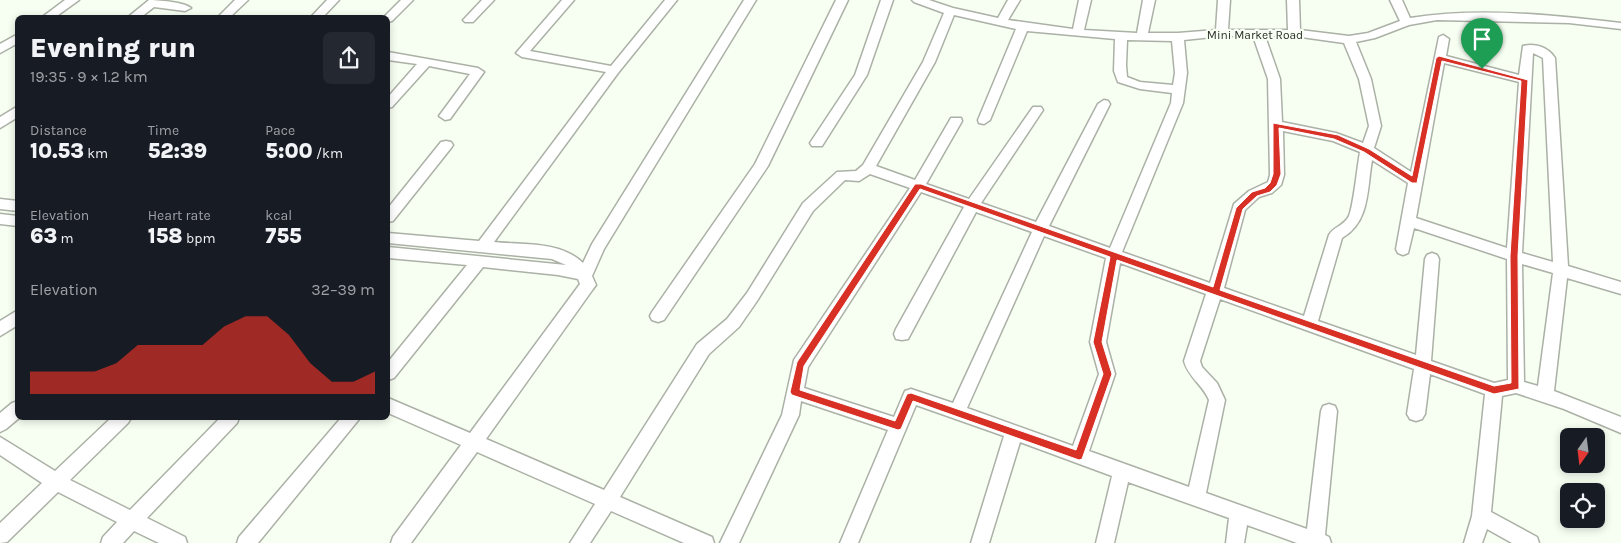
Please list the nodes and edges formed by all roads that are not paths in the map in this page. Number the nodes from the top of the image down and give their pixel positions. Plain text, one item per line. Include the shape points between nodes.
1 (73, 0) edge
2 (242, 0) edge
3 (333, 0) edge
4 (408, 0) edge
5 (488, 0) edge
6 (568, 0) edge
7 (671, 0) edge
8 (750, 0) edge
9 (842, 0) edge
10 (887, 0) edge
11 (918, 0) edge
12 (1014, 0) edge
13 (1085, 0) edge
14 (1149, 0) edge
15 (1224, 0) edge
16 (1293, 0) edge
17 (1396, 0) edge
18 (154, 2) edge
19 (185, 8) dead end
20 (950, 11) junction
21 (50, 15) edge
22 (136, 15) edge
23 (225, 15) edge
24 (318, 15) edge
25 (390, 17) edge
26 (470, 20) dead end
27 (1406, 22) junction
28 (1001, 23) junction
29 (1621, 26) edge
30 (1023, 27) junction
31 (1078, 33) junction
32 (1222, 33) junction
33 (1294, 33) junction
34 (1258, 34) junction
35 (1121, 36) junction
36 (1142, 37) junction
37 (1178, 37) junction
38 (15, 39) edge
39 (1443, 39) dead end
40 (1349, 40) junction
41 (0, 48) edge
42 (390, 56) edge
43 (1439, 58) junction
44 (426, 62) junction
45 (614, 70) junction
46 (1525, 80) junction
47 (1179, 90) junction
48 (390, 102) edge
49 (1104, 104) dead end
50 (1037, 110) dead end
51 (15, 112) edge
52 (445, 116) dead end
53 (984, 120) dead end
54 (956, 121) dead end
55 (0, 124) edge
56 (1276, 125) junction
57 (817, 142) dead end
58 (446, 145) dead end
59 (1367, 150) junction
60 (868, 168) junction
61 (1414, 181) junction
62 (918, 186) junction
63 (972, 205) junction
64 (390, 215) edge
65 (0, 219) edge
66 (15, 221) edge
67 (1408, 221) junction
68 (1040, 229) junction
69 (390, 238) edge
70 (1403, 249) dead end
71 (390, 252) edge
72 (481, 254) junction
73 (1114, 255) junction
74 (1514, 256) junction
75 (1432, 259) dead end
76 (1561, 269) junction
77 (585, 275) junction
78 (1621, 288) edge
79 (1215, 291) junction
80 (658, 316) dead end
81 (15, 318) edge
82 (1309, 324) junction
83 (0, 330) edge
84 (902, 334) dead end
85 (1423, 365) junction
86 (390, 370) edge
87 (1516, 386) junction
88 (1494, 390) junction
89 (795, 392) junction
90 (1545, 396) junction
91 (390, 406) edge
92 (15, 410) edge
93 (1329, 411) dead end
94 (957, 412) junction
95 (1416, 414) dead end
96 (120, 420) edge
97 (229, 420) edge
98 (349, 420) edge
99 (1, 422) edge
100 (1621, 425) edge
101 (898, 426) junction
102 (1014, 432) junction
103 (475, 441) junction
104 (0, 445) edge
105 (1079, 456) junction
106 (1122, 471) junction
107 (56, 482) junction
108 (1196, 498) junction
109 (608, 500) junction
110 (1239, 513) junction
111 (1481, 516) junction
112 (133, 520) junction
113 (0, 536) edge
114 (1319, 542) edge
115 (110, 543) edge
116 (178, 543) edge
117 (246, 543) edge
118 (400, 543) edge
119 (579, 543) edge
120 (705, 543) edge
121 (729, 543) edge
122 (849, 543) edge
123 (980, 543) edge
124 (1105, 543) edge
125 (1235, 543) edge
126 (1473, 543) edge
127 (1530, 543) edge

1 - 21 street
2 - 23 street
3 - 24 street
4 - 25 street
5 - 26 street
6 - 45 street via 522,53
7 - 45 street
8 - 77 street via 597,248
9 - 80 street via 761,166
10 - 57 street via 861,75
11 - 20 street, Mini Market Road
12 - 28 street
13 - 31 street
14 - 36 street
15 - 32 street
16 - 33 street
17 - 27 street
18 - 19 street
18 - 22 street
20 - 28 street, Mini Market Road
20 - 60 street via 929,62
27 - 29 street, Mini Market Road via 1500,17
27 - 40 street, Mini Market Road via 1371,36
28 - 30 street, Mini Market Road
30 - 31 street, Mini Market Road
30 - 53 street
31 - 35 street, Mini Market Road
32 - 34 street, Mini Market Road
32 - 37 street, Mini Market Road
33 - 34 street, Mini Market Road
33 - 40 street, Mini Market Road
34 - 56 street via 1274,79
35 - 36 street, Mini Market Road
35 - 47 street via 1122,78 1127,82
36 - 37 street, Mini Market Road
37 - 47 street
38 - 41 street
39 - 43 street
40 - 59 street via 1366,79 1371,101 1375,126
42 - 44 street
43 - 46 street
43 - 61 street
44 - 48 street
44 - 52 street via 478,72
45 - 72 street
46 - 74 street
46 - 76 street via 1527,49 1547,54
47 - 73 street via 1165,136
49 - 68 street
50 - 63 street
51 - 55 street
54 - 62 street
56 - 59 street via 1336,137
56 - 79 street via 1277,174 1274,185 1254,194 1239,208
58 - 64 street
59 - 61 street
59 - 82 street via 1356,216 1348,228 1336,235
60 - 62 street
60 - 109 street via 859,176 842,174 808,208 752,298 733,323 703,349
61 - 67 street
62 - 63 street
62 - 89 street via 800,365
63 - 68 street
63 - 84 street
65 - 66 street
67 - 70 street
67 - 74 street
68 - 73 street
68 - 94 street
69 - 72 street
71 - 72 street
72 - 77 street
72 - 86 street
73 - 79 street
73 - 105 street via 1098,342 1107,374
74 - 76 street
74 - 87 street
75 - 85 street
76 - 78 street
76 - 90 street
77 - 103 street via 588,285
79 - 82 street
79 - 108 street via 1192,361 1193,371 1215,392 1217,400
81 - 83 street
82 - 85 street
85 - 88 street
85 - 95 street
87 - 88 street
87 - 90 street
88 - 111 street
89 - 101 street
89 - 121 street via 790,415
90 - 100 street
91 - 103 street
92 - 99 street
93 - 114 street
94 - 101 street via 911,396
94 - 102 street
96 - 107 street
97 - 112 street
98 - 117 street
101 - 122 street
102 - 105 street
102 - 123 street
103 - 109 street
103 - 118 street
104 - 107 street
105 - 106 street
106 - 108 street
106 - 124 street
107 - 112 street
107 - 113 street
108 - 110 street
109 - 119 street
109 - 120 street
110 - 114 street
110 - 125 street
111 - 126 street
111 - 127 street
112 - 115 street
112 - 116 street

